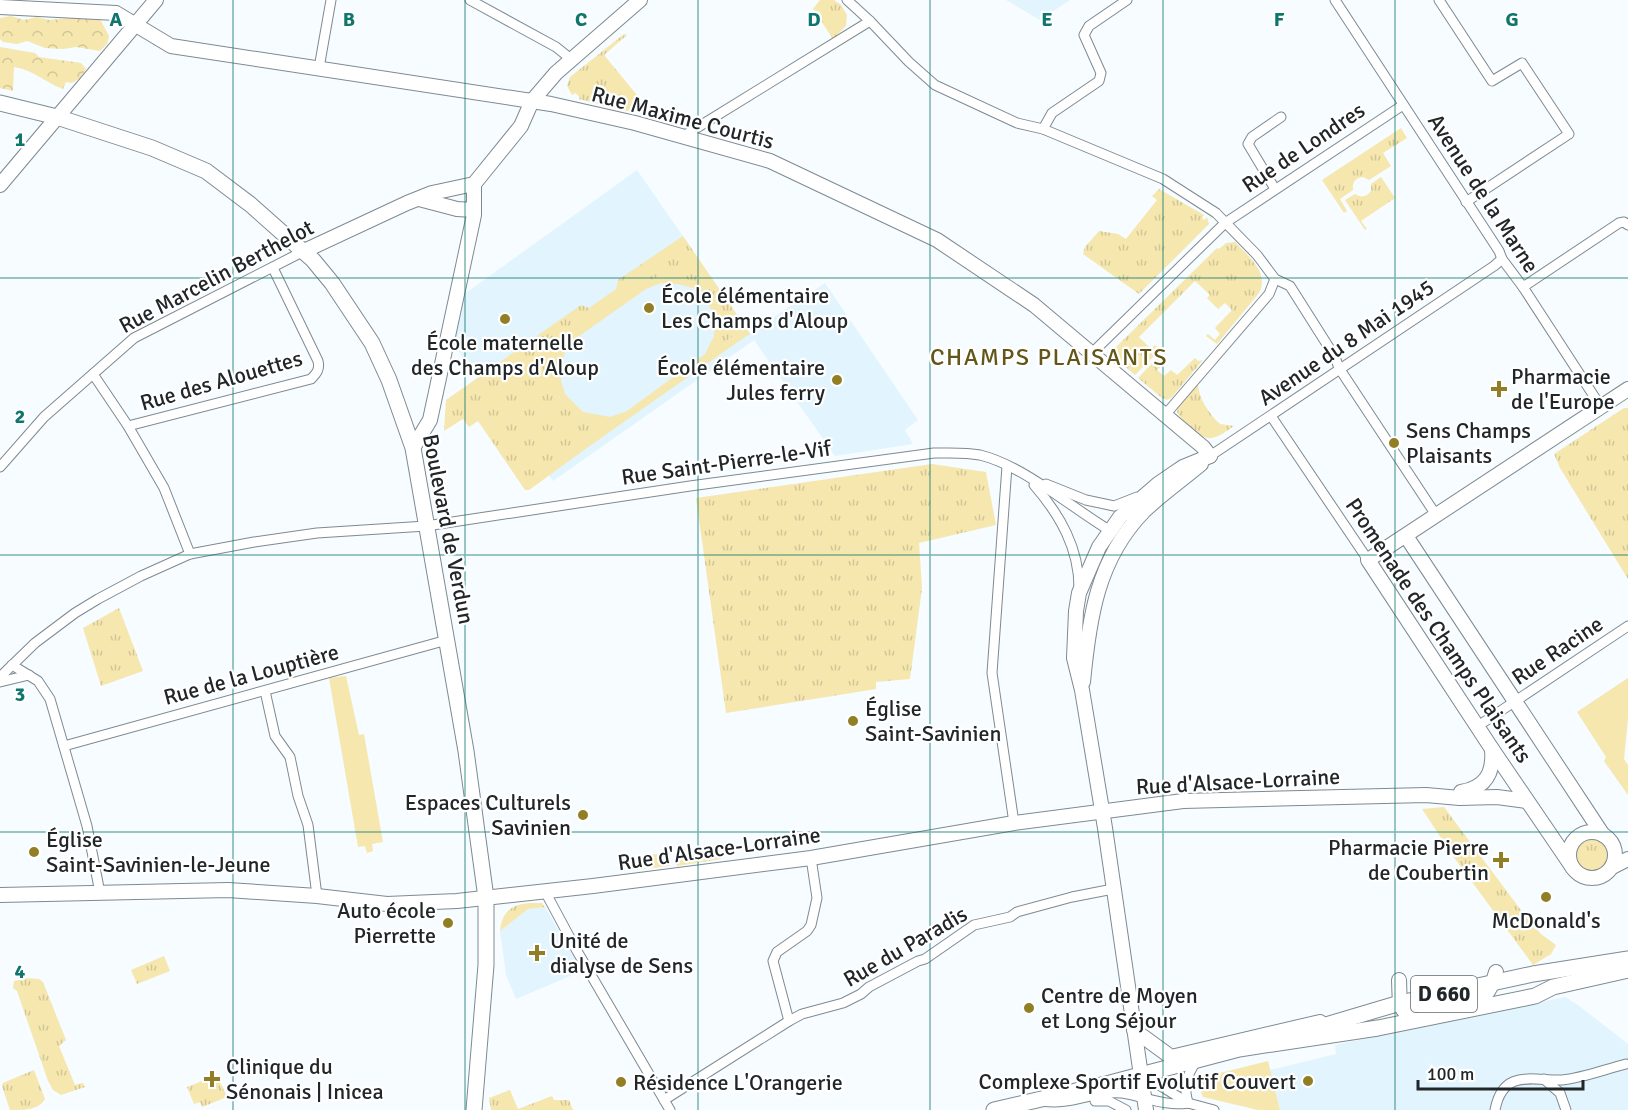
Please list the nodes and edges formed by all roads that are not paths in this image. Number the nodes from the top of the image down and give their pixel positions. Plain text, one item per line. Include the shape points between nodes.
1 (156, 0) edge
2 (331, 0) edge
3 (470, 0) edge
4 (640, 0) edge
5 (847, 0) edge
6 (1127, 0) edge
7 (1335, 0) edge
8 (1439, 0) edge
9 (0, 8) edge
10 (870, 21) junction
11 (136, 24) junction
12 (571, 59) junction
13 (319, 68) junction
14 (532, 101) junction
15 (0, 103) edge
16 (1403, 105) junction
17 (57, 117) junction
18 (1281, 117) dead end
19 (1043, 129) junction
20 (682, 137) junction
21 (474, 184) junction
22 (0, 185) edge
23 (1275, 189) junction
24 (419, 199) junction
25 (1466, 202) junction
26 (474, 210) junction
27 (1225, 223) junction
28 (1626, 224) edge
29 (304, 251) junction
30 (1502, 259) junction
31 (273, 268) junction
32 (1275, 279) junction
33 (1523, 286) junction
34 (1092, 353) junction
35 (1339, 368) junction
36 (93, 374) junction
37 (1628, 389) edge
38 (1601, 407) junction
39 (1165, 415) junction
40 (1271, 416) junction
41 (128, 426) junction
42 (413, 448) junction
43 (1210, 456) junction
44 (0, 466) edge
45 (1007, 466) junction
46 (1027, 477) junction
47 (1117, 512) junction
48 (1436, 515) junction
49 (426, 526) junction
50 (1109, 530) junction
51 (1127, 531) junction
52 (1406, 536) junction
53 (190, 554) junction
54 (1368, 560) junction
55 (1078, 593) junction
56 (1628, 626) edge
57 (447, 640) junction
58 (12, 665) junction
59 (28, 675) junction
60 (0, 677) edge
61 (0, 682) edge
62 (1082, 690) junction
63 (265, 691) junction
64 (1515, 701) junction
65 (1478, 726) junction
66 (64, 746) junction
67 (1492, 749) junction
68 (1441, 795) junction
69 (1527, 801) junction
70 (1102, 811) junction
71 (1014, 823) junction
72 (1603, 835) junction
73 (1614, 848) junction
74 (1628, 852) edge
75 (811, 858) junction
76 (1628, 859) edge
77 (1612, 867) junction
78 (1573, 868) junction
79 (1113, 889) junction
80 (548, 891) junction
81 (100, 893) junction
82 (0, 895) edge
83 (317, 896) junction
84 (486, 898) junction
85 (1628, 959) edge
86 (1628, 970) edge
87 (1495, 978) junction
88 (1399, 980) dead end
89 (1400, 1004) junction
90 (1416, 1020) junction
91 (789, 1021) junction
92 (1134, 1030) junction
93 (1263, 1044) junction
94 (1196, 1059) junction
95 (1626, 1064) dead end
96 (1142, 1074) junction
97 (1544, 1079) junction
98 (664, 1100) junction
99 (1145, 1104) edge
100 (1188, 1104) junction
101 (1043, 1105) edge
102 (474, 1107) edge
103 (1125, 1109) edge
104 (670, 1110) edge
105 (994, 1110) edge
106 (1214, 1110) edge
107 (1495, 1110) edge
108 (1566, 1110) edge

1 - 11 street
2 - 13 street
3 - 12 street via 556,46
4 - 12 street
5 - 10 street
6 - 19 street via 1089,26 1084,35 1101,73 1099,81 1052,113
7 - 16 street, Avenue de la Marne
8 - 25 street via 1492,81 1522,63 1569,134
9 - 11 street, Rue Maxime Courtis via 103,11
10 - 19 street via 935,85 1017,123
10 - 20 street
11 - 13 street, Rue Maxime Courtis via 171,46
11 - 17 street
12 - 14 street
13 - 14 street, Rue Maxime Courtis
14 - 20 street, Rue Maxime Courtis
14 - 21 street via 521,126
15 - 17 main road, Boulevard de Verdun
16 - 23 street, Rue de Londres
16 - 25 street, Avenue de la Marne
17 - 22 street
17 - 29 main road, Boulevard de Verdun via 152,148 206,171
18 - 23 street via 1248,144
19 - 27 street via 1163,178
20 - 34 street, Rue Maxime Courtis via 770,161 937,240 1034,305
21 - 24 street, Rue Marcelin Berthelot
21 - 26 street
23 - 27 street, Rue de Londres
24 - 26 street
24 - 29 street, Rue Marcelin Berthelot
25 - 30 street, Avenue de la Marne
26 - 42 street via 430,420
27 - 32 street
27 - 34 street, Rue de Londres
28 - 33 street via 1619,223
29 - 31 street, Rue Marcelin Berthelot
29 - 42 main road, Boulevard de Verdun via 372,343
30 - 33 street, Avenue de la Marne
30 - 35 street, Avenue du 8 Mai 1945
31 - 36 street, Rue Marcelin Berthelot via 134,338
31 - 41 street, Rue des Alouettes via 318,361 317,374 311,379
32 - 35 street via 1290,285
32 - 39 street via 1269,294
33 - 38 street, Avenue de la Marne
34 - 39 street, Rue Maxime Courtis
35 - 40 street, Avenue du 8 Mai 1945
35 - 48 street
36 - 41 street
36 - 44 street, Rue Marcelin Berthelot via 45,417
37 - 38 street
38 - 48 street
39 - 43 street, Rue Maxime Courtis
40 - 43 street, Avenue du 8 Mai 1945
40 - 54 street, Promenade des Champs Plaisants
41 - 53 street via 164,488
42 - 49 main road, Boulevard de Verdun
43 - 47 street via 1183,467
43 - 51 street via 1158,498
45 - 46 street, Rue Saint-Pierre-le-Vif
45 - 49 street, Rue Saint-Pierre-le-Vif via 967,453 934,453
45 - 71 street via 992,673
46 - 47 street, Rue Saint-Pierre-le-Vif
46 - 50 street, Rue Saint-Pierre-le-Vif
46 - 55 street, Rue Saint-Pierre-le-Vif via 1064,526 1079,573
47 - 50 street
47 - 51 street
48 - 52 street
49 - 53 street, Rue Saint-Pierre-le-Vif via 316,533
49 - 57 main road, Boulevard de Verdun
50 - 51 street
50 - 55 street
51 - 62 street via 1094,602
52 - 54 street
52 - 64 street, Promenade des Champs Plaisants
53 - 58 street, Rue Saint-Pierre-le-Vif via 98,599 53,628
54 - 65 street, Promenade des Champs Plaisants
55 - 62 street via 1074,658
56 - 64 street, Rue Racine
57 - 63 street, Rue de la Louptière
57 - 84 main road, Boulevard de Verdun
58 - 59 street
58 - 60 street, Rue Saint-Pierre-le-Vif
59 - 61 street
59 - 66 street via 38,681 50,699
62 - 70 street
63 - 66 street, Rue de la Louptière
63 - 83 street via 274,736 290,757 308,825
64 - 65 street, Rue Racine
64 - 72 street, Promenade des Champs Plaisants
65 - 67 street, Promenade des Champs Plaisants
66 - 81 street via 87,826
67 - 68 street, Rue d'Alsace-Lorraine via 1493,761 1484,782 1474,790
67 - 69 street, Promenade des Champs Plaisants
68 - 69 street, Rue d'Alsace-Lorraine
68 - 70 street, Rue d'Alsace-Lorraine via 1183,801
69 - 78 street, Promenade des Champs Plaisants
70 - 71 street, Rue d'Alsace-Lorraine
70 - 79 street
71 - 75 street, Rue d'Alsace-Lorraine
72 - 73 street, Promenade des Champs Plaisants
72 - 78 street via 1588,833 1575,840 1569,854
73 - 74 street
73 - 77 street
75 - 80 street, Rue d'Alsace-Lorraine
75 - 91 street via 817,902 811,925 777,952 773,961
76 - 77 street
77 - 78 street via 1603,875 1590,878
79 - 91 street, Rue du Paradis via 974,925 925,959 861,994
79 - 92 street
80 - 84 street, Rue d'Alsace-Lorraine
80 - 98 street via 577,951
81 - 82 street, Rue d'Alsace-Lorraine
81 - 83 street, Rue d'Alsace-Lorraine via 228,890
83 - 84 street, Rue d'Alsace-Lorraine via 398,904
84 - 102 main road, Boulevard de Verdun via 486,965
85 - 87 main road, D 660
86 - 90 main road, D 660 via 1553,987 1535,996
87 - 89 main road, D 660
87 - 90 street via 1491,990 1476,1002 1442,1008
88 - 89 street
89 - 90 street via 1404,1014
89 - 92 street via 1171,1057
89 - 93 main road, D 660
90 - 93 main road
91 - 98 street, Rue du Paradis
92 - 96 street
93 - 94 main road
94 - 96 main road
94 - 100 street via 1186,1079
95 - 97 street via 1564,1080
96 - 99 street
96 - 100 street
96 - 101 main road
97 - 107 street via 1513,1081 1500,1095
97 - 108 street via 1560,1093
98 - 104 street
99 - 100 street
99 - 101 street via 1120,1093
100 - 106 street
101 - 103 street via 1104,1100
101 - 105 main road

